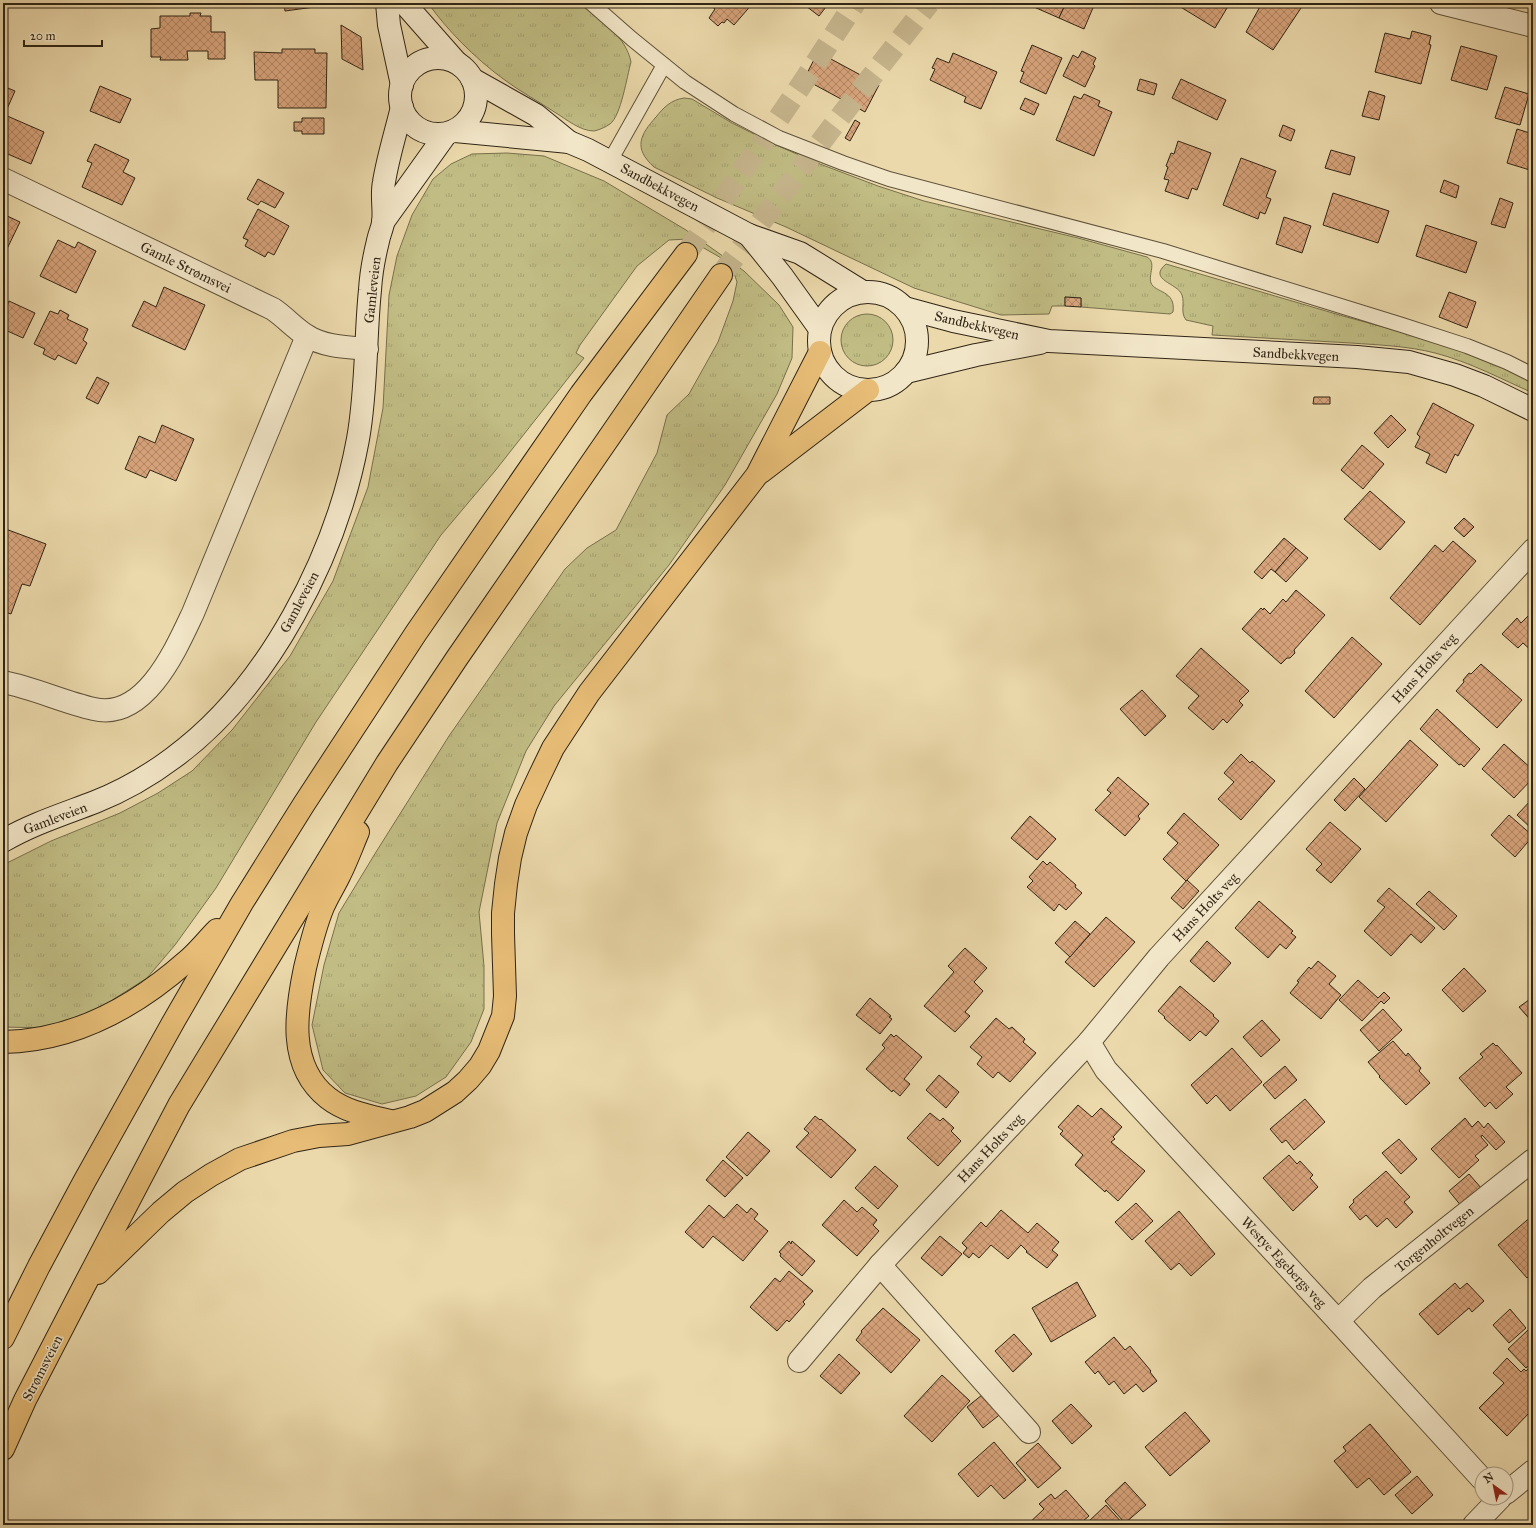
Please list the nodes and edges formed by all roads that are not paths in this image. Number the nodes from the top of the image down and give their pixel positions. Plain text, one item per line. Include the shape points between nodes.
1 (387, 3) edge
2 (404, 3) edge
3 (591, 3) edge
4 (1441, 3) edge
5 (1533, 26) edge
6 (456, 62) junction
7 (664, 65) junction
8 (472, 79) junction
9 (402, 86) junction
10 (402, 107) junction
11 (450, 132) junction
12 (569, 142) junction
13 (610, 161) junction
14 (3, 179) edge
15 (383, 222) junction
16 (749, 235) junction
17 (686, 254) tunnel mouth
18 (721, 275) tunnel mouth
19 (863, 292) junction
20 (905, 308) junction
21 (820, 329) junction
22 (307, 336) junction
23 (1049, 341) junction
24 (367, 349) junction
25 (820, 352) junction
26 (906, 372) junction
27 (1533, 375) edge
28 (868, 390) junction
29 (1533, 410) edge
30 (757, 475) junction
31 (1533, 550) edge
32 (3, 682) edge
33 (387, 763) junction
34 (3, 841) edge
35 (242, 903) junction
36 (3, 1042) edge
37 (1089, 1042) junction
38 (390, 1122) junction
39 (1533, 1160) edge
40 (880, 1266) junction
41 (83, 1288) junction
42 (1338, 1321) junction
43 (3, 1338) edge
44 (799, 1361) dead end
45 (1029, 1432) dead end
46 (3, 1449) edge
47 (1474, 1470) edge
48 (1533, 1471) edge
49 (1514, 1486) edge
50 (1492, 1506) edge
51 (1474, 1525) edge

1 - 9 street via 389,26
2 - 6 street
3 - 7 lane
4 - 5 street
6 - 8 street
6 - 9 street via 434,58 424,61 406,75
7 - 13 lane
7 - 27 lane via 734,114 779,138 843,163 889,179 1223,269 1467,346
8 - 11 street via 476,90 476,103 472,114 465,124
8 - 12 street, Sandbekkvegen via 536,115
9 - 10 street
10 - 11 street via 406,118 424,132
10 - 15 street, Gamleveien via 383,184
11 - 12 street, Sandbekkvegen
11 - 15 street, Gamleveien
12 - 13 street, Sandbekkvegen
13 - 16 street, Sandbekkvegen
14 - 22 street, Gamle Strømsvei via 273,309
15 - 24 street, Gamleveien via 373,265
16 - 19 street, Sandbekkvegen via 800,253
16 - 21 street, Sandbekkvegen
17 - 35 highway via 581,394 416,633
18 - 33 highway
19 - 20 street via 886,295
19 - 21 street via 848,296 835,304 826,315
20 - 23 street, Sandbekkvegen
20 - 26 street via 913,320 917,347
21 - 25 street
22 - 24 street, Gamle Strømsvei via 331,345
22 - 32 street via 194,613 156,680 132,702 119,708 96,710
23 - 26 street, Sandbekkvegen
23 - 29 street, Sandbekkvegen via 1409,362 1484,386
24 - 34 street, Gamleveien via 358,439 336,520 307,589 260,668 208,729 155,771 118,792 17,832
25 - 28 street via 826,367 837,379 851,387
25 - 30 highway
26 - 28 street via 896,382
28 - 30 highway
30 - 38 highway via 589,693 538,777 516,833 510,858 503,913 505,996 502,1016 489,1051 468,1080 455,1092 425,1112
31 - 37 street, Hans Holts veg via 1159,957
33 - 38 highway via 321,914 309,950 297,1014 297,1037 307,1072 316,1087 328,1098 354,1112
33 - 41 highway, Strømsveien via 179,1105
35 - 36 highway via 187,961 144,995 116,1012 90,1025 54,1036
35 - 43 highway via 84,1182
37 - 40 street, Hans Holts veg
37 - 42 street, Westye Egebergs veg via 1106,1070
38 - 41 highway via 348,1134 293,1140 240,1159 185,1192
39 - 42 street, Torgenholtvegen via 1372,1288
40 - 44 street, Hans Holts veg
40 - 45 street
41 - 46 highway, Strømsveien via 25,1400
42 - 47 street, Westye Egebergs veg
48 - 49 street
50 - 51 street

